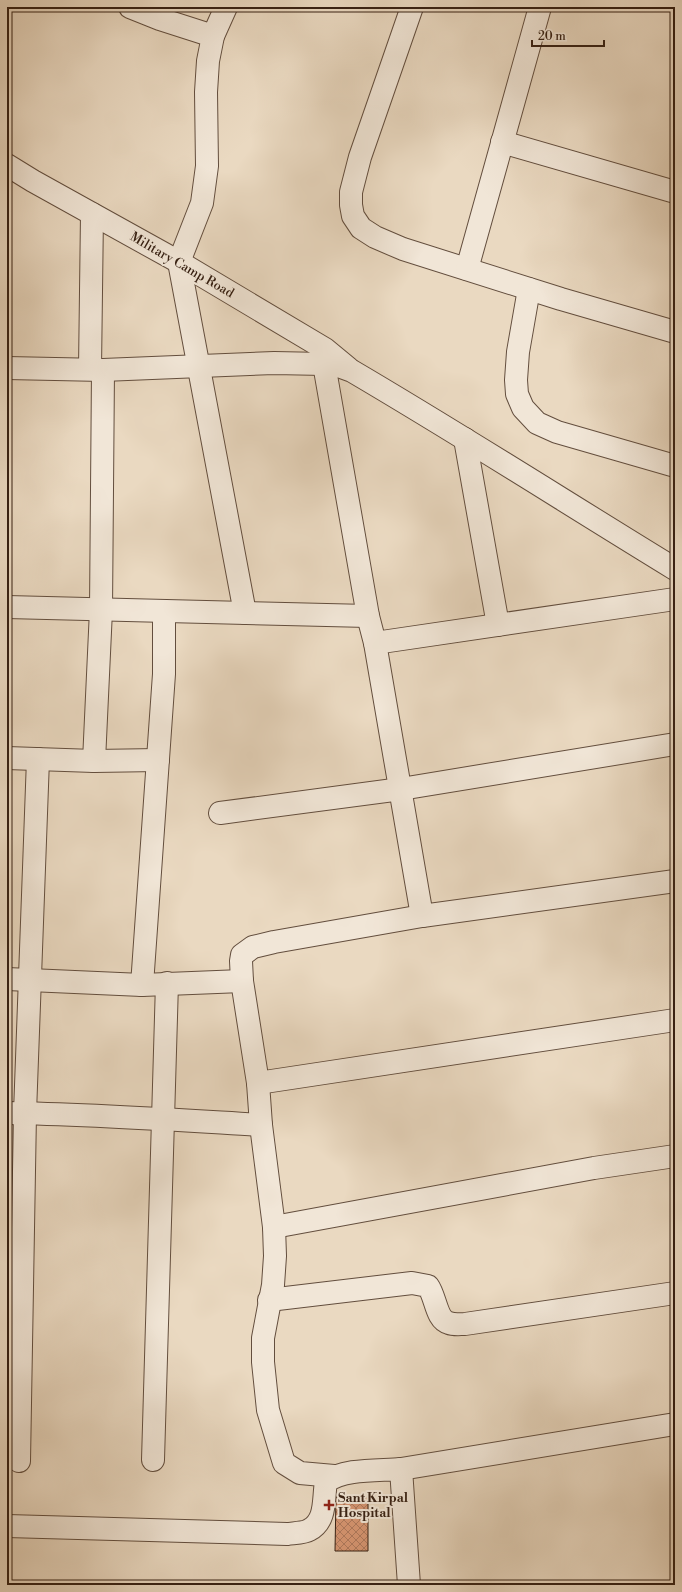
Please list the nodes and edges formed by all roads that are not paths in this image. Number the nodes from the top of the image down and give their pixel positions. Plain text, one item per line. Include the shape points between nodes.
1 (130, 7) edge
2 (226, 7) edge
3 (412, 7) edge
4 (540, 7) edge
5 (213, 36) junction
6 (502, 142) junction
7 (7, 165) edge
8 (675, 192) edge
9 (92, 214) junction
10 (179, 262) junction
11 (467, 269) junction
12 (529, 289) junction
13 (675, 332) edge
14 (324, 364) junction
15 (198, 366) junction
16 (7, 368) edge
17 (96, 369) junction
18 (352, 371) junction
19 (465, 439) junction
20 (675, 466) edge
21 (675, 569) edge
22 (675, 599) edge
23 (7, 608) edge
24 (101, 610) junction
25 (164, 612) junction
26 (245, 613) junction
27 (368, 616) junction
28 (498, 624) junction
29 (375, 643) junction
30 (675, 744) edge
31 (7, 758) edge
32 (38, 759) junction
33 (158, 760) junction
34 (94, 761) junction
35 (401, 789) junction
36 (220, 813) dead end
37 (675, 881) edge
38 (422, 916) junction
39 (7, 979) edge
40 (31, 980) junction
41 (242, 981) junction
42 (167, 983) junction
43 (142, 985) junction
44 (675, 1020) edge
45 (258, 1083) junction
46 (16, 1113) edge
47 (162, 1120) junction
48 (262, 1125) junction
49 (675, 1156) edge
50 (274, 1227) junction
51 (15, 1249) edge
52 (675, 1293) edge
53 (269, 1300) junction
54 (675, 1424) edge
55 (153, 1460) dead end
56 (19, 1461) dead end
57 (401, 1469) junction
58 (334, 1476) junction
59 (7, 1526) edge
60 (409, 1585) edge

1 - 5 street
2 - 5 street
3 - 11 street via 360,157 351,192 353,216 361,228 375,237 403,249
4 - 6 street
5 - 10 street via 208,61 207,166 202,203
6 - 8 street
6 - 11 street
7 - 9 street, Military Camp Road
9 - 10 street, Military Camp Road
9 - 17 street
10 - 15 street
10 - 18 street, Military Camp Road via 325,349
11 - 12 street
12 - 13 street
12 - 20 street via 516,380 517,394 523,408 536,423 557,432
14 - 15 street
14 - 18 street
14 - 27 street
15 - 17 street
15 - 26 street
16 - 17 street
17 - 24 street
18 - 19 street
19 - 21 street
19 - 28 street
22 - 28 street
23 - 24 street
24 - 25 street
24 - 34 street
25 - 26 street
25 - 33 street via 164,674
26 - 27 street
27 - 29 street
28 - 29 street
29 - 35 street
30 - 35 street
31 - 32 street
32 - 34 street
32 - 40 street
33 - 34 street
33 - 43 street
35 - 36 street
35 - 38 street
37 - 38 street
38 - 41 street via 253,947 242,954
39 - 40 street
40 - 43 street
40 - 46 street
41 - 42 street
41 - 45 street
42 - 43 street
42 - 47 street
44 - 45 street
45 - 48 street
46 - 47 street
46 - 51 street
47 - 48 street
47 - 55 street
48 - 50 street
49 - 50 street via 594,1168
50 - 53 street via 274,1269
51 - 56 street
52 - 53 street via 465,1324 450,1324 442,1320 433,1293 428,1286 421,1284
53 - 58 street via 262,1362 268,1410 284,1463 300,1473
54 - 57 street
57 - 58 street
57 - 60 street
58 - 59 street via 326,1482 319,1523 308,1531 288,1534

